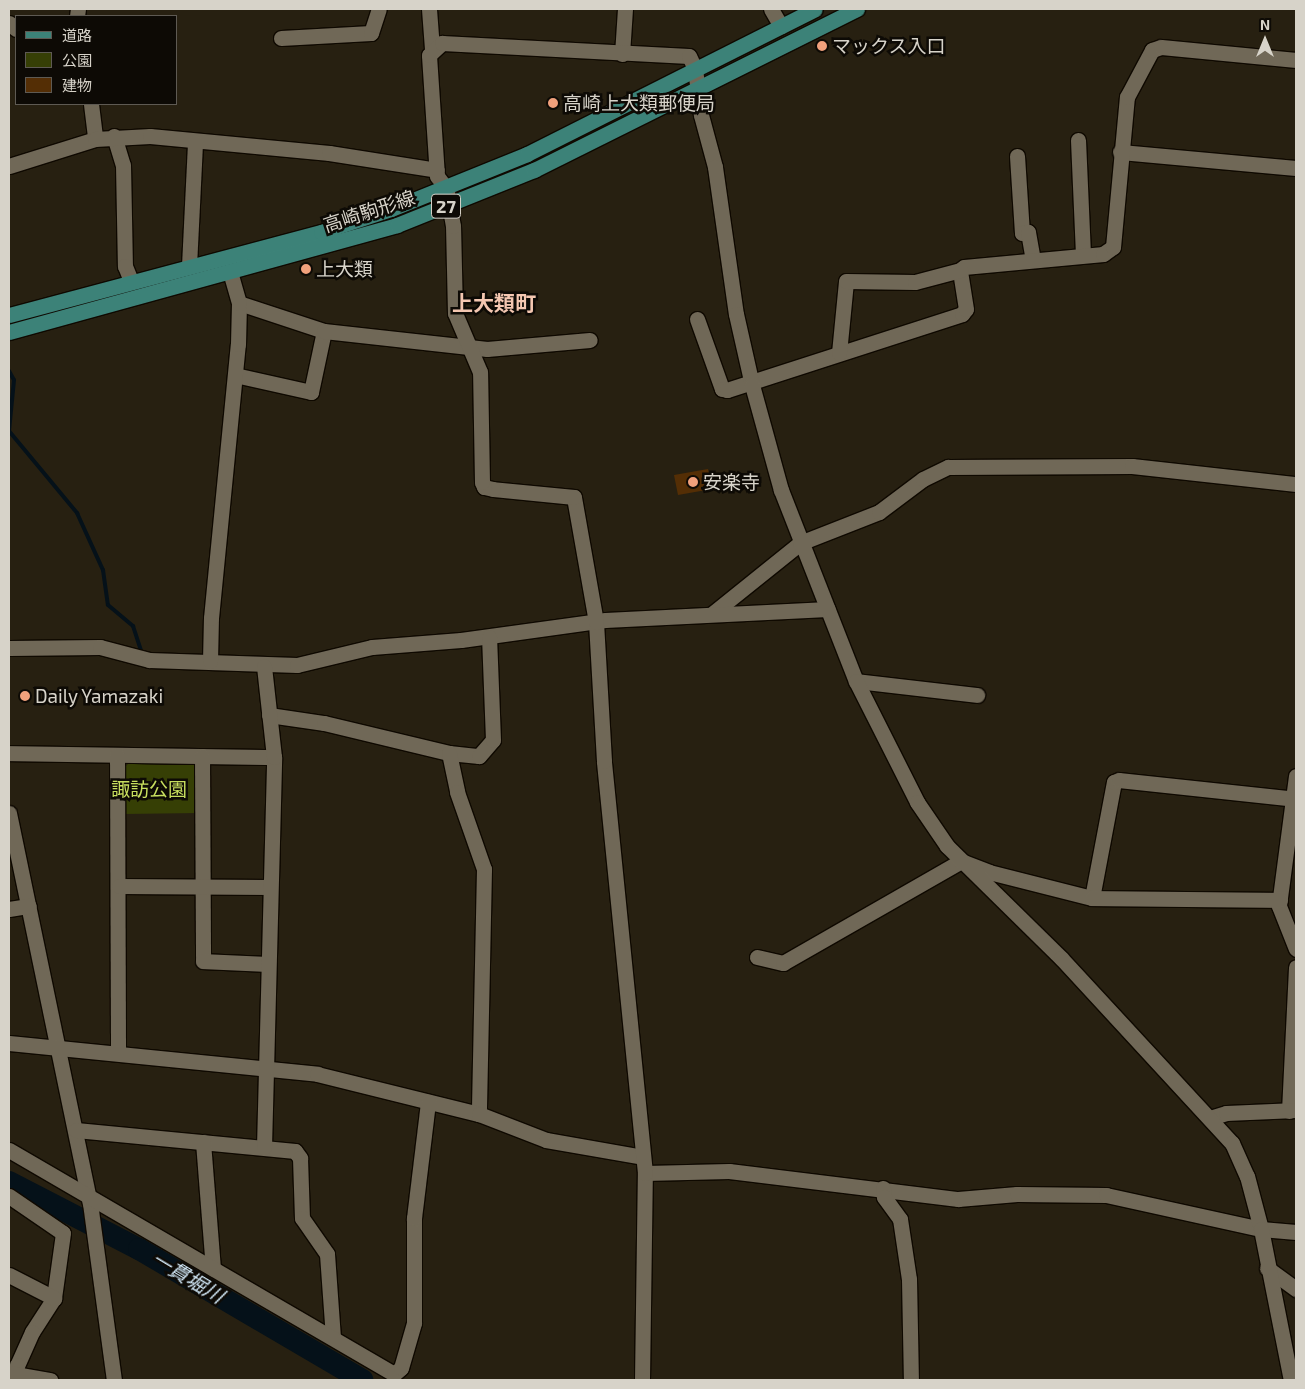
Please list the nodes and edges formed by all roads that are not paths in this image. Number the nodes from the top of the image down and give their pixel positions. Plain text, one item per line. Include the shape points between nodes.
1 (379, 9) edge
2 (429, 9) edge
3 (625, 9) edge
4 (771, 9) edge
5 (815, 9) edge
6 (856, 9) edge
7 (781, 26) junction
8 (281, 38) dead end
9 (432, 49) junction
10 (622, 54) junction
11 (1296, 60) edge
12 (695, 69) junction
13 (697, 88) junction
14 (91, 105) edge
15 (114, 136) junction
16 (95, 139) junction
17 (1078, 140) dead end
18 (195, 142) junction
19 (1120, 152) junction
20 (1017, 156) dead end
21 (9, 166) edge
22 (1296, 168) edge
23 (437, 170) junction
24 (446, 188) junction
25 (448, 206) junction
26 (1083, 254) junction
27 (1033, 259) junction
28 (189, 266) junction
29 (960, 270) junction
30 (230, 272) junction
31 (131, 281) junction
32 (239, 302) junction
33 (9, 315) edge
34 (698, 320) dead end
35 (324, 331) junction
36 (9, 332) edge
37 (590, 340) dead end
38 (466, 344) junction
39 (839, 353) junction
40 (235, 376) junction
41 (752, 385) junction
42 (1296, 484) edge
43 (800, 543) junction
44 (828, 609) junction
45 (713, 613) junction
46 (596, 622) junction
47 (489, 637) junction
48 (9, 648) edge
49 (210, 661) junction
50 (264, 667) junction
51 (856, 681) junction
52 (977, 695) dead end
53 (269, 716) junction
54 (9, 753) edge
55 (449, 753) junction
56 (117, 755) junction
57 (202, 756) junction
58 (274, 757) junction
59 (1296, 776) edge
60 (1295, 799) edge
61 (9, 813) edge
62 (961, 861) junction
63 (119, 886) junction
64 (270, 887) junction
65 (205, 888) junction
66 (1092, 898) junction
67 (1280, 900) junction
68 (29, 906) junction
69 (9, 909) edge
70 (1296, 949) edge
71 (757, 957) dead end
72 (266, 964) junction
73 (1296, 968) edge
74 (9, 1043) edge
75 (60, 1047) junction
76 (118, 1053) junction
77 (268, 1070) junction
78 (428, 1102) junction
79 (1292, 1111) edge
80 (479, 1114) junction
81 (1210, 1118) junction
82 (76, 1130) junction
83 (203, 1142) junction
84 (264, 1147) junction
85 (9, 1150) edge
86 (643, 1157) junction
87 (645, 1173) junction
88 (884, 1188) junction
89 (9, 1196) edge
90 (89, 1201) junction
91 (1261, 1229) junction
92 (1296, 1232) edge
93 (1267, 1268) junction
94 (213, 1269) junction
95 (9, 1275) edge
96 (1296, 1289) edge
97 (54, 1298) junction
98 (333, 1337) junction
99 (13, 1376) edge
100 (50, 1380) edge
101 (114, 1380) edge
102 (642, 1380) edge
103 (911, 1380) edge
104 (1292, 1380) edge

1 - 8 street via 371,33
2 - 9 street
3 - 10 street
4 - 7 street
5 - 7 main road, 高崎駒形線 / 27
6 - 13 main road, 高崎駒形線 / 27
7 - 12 main road, 高崎駒形線 / 27
9 - 10 street via 442,43
9 - 23 street via 429,55
10 - 12 street via 689,56
11 - 19 street via 1161,47 1152,50 1126,97
12 - 13 street
12 - 24 main road, 高崎駒形線 / 27 via 593,122
13 - 25 main road, 高崎駒形線 / 27 via 534,170
13 - 41 street via 715,167 736,314
14 - 16 street
15 - 16 street
15 - 18 street
15 - 31 street via 123,165 125,266
16 - 21 street
17 - 26 street
18 - 23 street via 270,146
18 - 28 street
19 - 22 street
19 - 26 street via 1113,247 1103,254
20 - 27 street via 1022,233 1028,232
23 - 24 street
24 - 25 street
24 - 28 main road, 高崎駒形線 / 27 via 321,232
25 - 30 main road, 高崎駒形線 / 27 via 397,225
25 - 38 street via 453,226 455,314
26 - 27 street
27 - 29 street
28 - 31 main road, 高崎駒形線 / 27
29 - 39 street via 966,309 962,314
29 - 39 street via 915,282 846,281
30 - 32 street
30 - 36 main road, 高崎駒形線 / 27
31 - 33 main road, 高崎駒形線 / 27
32 - 35 street
32 - 40 street
34 - 41 street via 722,389
35 - 38 street via 406,342
35 - 40 street via 312,392
37 - 38 street via 487,348
38 - 46 street via 480,372 480,467 484,487 574,497
39 - 41 street
40 - 49 street via 211,618
41 - 43 street
42 - 43 street via 1132,466 948,467 923,478 879,512
43 - 44 street
43 - 45 street
44 - 45 street
44 - 51 street
45 - 46 street
46 - 47 street
46 - 86 street via 606,791
47 - 50 street via 372,647 297,665
47 - 55 street via 492,746 480,756
48 - 49 street via 100,648 148,660
49 - 50 street
50 - 53 street
51 - 52 street
51 - 62 street via 931,826
53 - 55 street via 324,722
53 - 58 street
54 - 56 street
55 - 80 street via 457,792 484,869
56 - 57 street
56 - 63 street
57 - 58 street
57 - 65 street
58 - 64 street
59 - 60 street
60 - 66 street via 1114,782
60 - 67 street
61 - 68 street
62 - 66 street via 997,874
62 - 71 street via 783,963
62 - 81 street via 1061,958
63 - 65 street
63 - 76 street
64 - 65 street
64 - 72 street
65 - 72 street via 203,961
66 - 67 street
67 - 70 street
68 - 69 street
68 - 75 street
72 - 77 street
73 - 79 street
74 - 75 street
75 - 76 street
75 - 82 street
76 - 77 street
77 - 78 street via 317,1074
77 - 84 street
78 - 80 street
78 - 98 street via 414,1218 414,1323 401,1368 394,1374
79 - 81 street via 1226,1113
80 - 86 street via 546,1140
81 - 91 street via 1241,1158
82 - 83 street
82 - 90 street
83 - 84 street
83 - 94 street
84 - 98 street via 295,1151 300,1158 302,1218 327,1254
85 - 90 street
86 - 87 street
87 - 88 street via 729,1171
87 - 102 street
88 - 91 street via 958,1199 1106,1195
88 - 103 street via 884,1197 900,1219 909,1279
89 - 97 street via 63,1233
90 - 94 street
90 - 101 street
91 - 92 street
91 - 93 street
93 - 96 street
93 - 104 street
94 - 98 street
95 - 97 street
97 - 99 street via 32,1332
99 - 100 street

